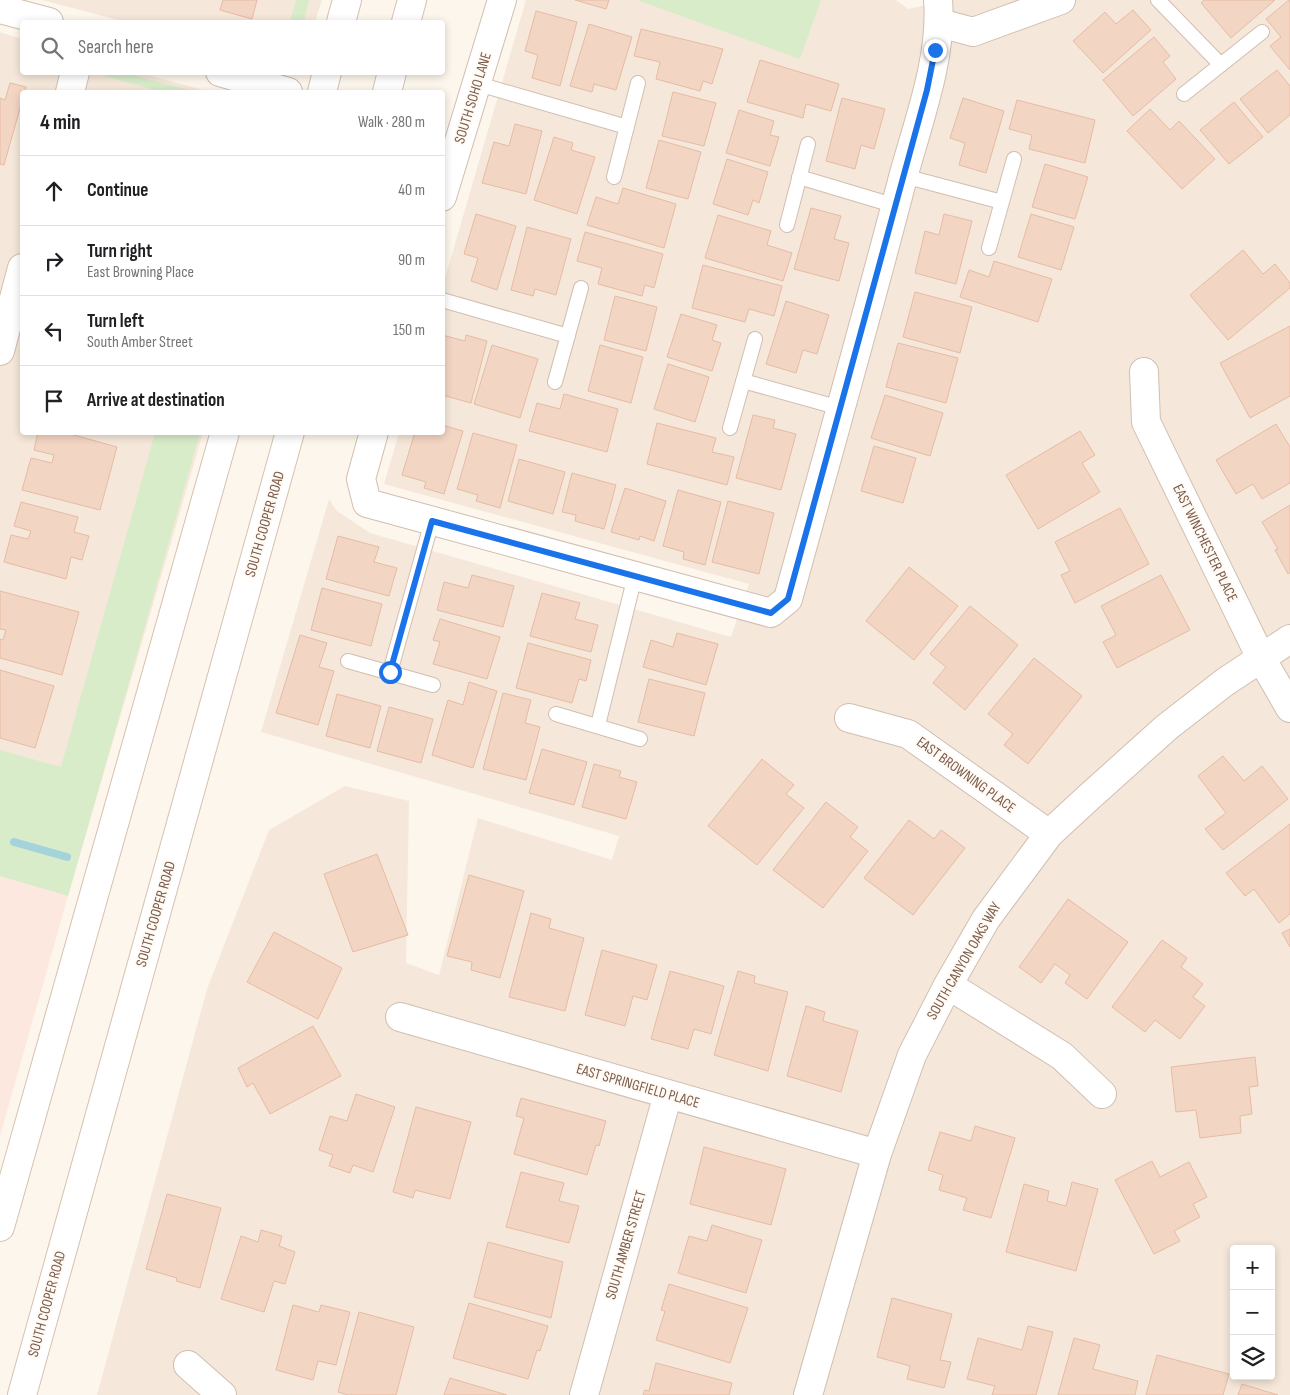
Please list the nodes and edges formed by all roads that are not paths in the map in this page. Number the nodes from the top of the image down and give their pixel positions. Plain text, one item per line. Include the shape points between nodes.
1 (347, 0) edge
2 (412, 0) edge
3 (502, 0) edge
4 (1061, 0) edge
5 (1158, 0) edge
6 (0, 9) edge
7 (939, 11) edge
8 (41, 20) edge
9 (342, 20) edge
10 (407, 20) edge
11 (1262, 32) dead end
12 (1220, 65) junction
13 (74, 75) edge
14 (230, 75) edge
15 (326, 75) edge
16 (391, 75) edge
17 (638, 83) dead end
18 (478, 84) junction
19 (70, 90) edge
20 (281, 90) edge
21 (322, 90) edge
22 (388, 90) edge
23 (1184, 94) dead end
24 (627, 127) junction
25 (808, 144) dead end
26 (1014, 159) dead end
27 (614, 176) dead end
28 (904, 176) junction
29 (799, 177) junction
30 (445, 188) edge
31 (1002, 202) junction
32 (896, 206) junction
33 (787, 225) dead end
34 (989, 248) dead end
35 (20, 276) edge
36 (581, 288) dead end
37 (445, 301) edge
38 (568, 336) junction
39 (755, 339) dead end
40 (0, 351) edge
41 (1144, 372) dead end
42 (743, 381) junction
43 (555, 382) dead end
44 (840, 408) junction
45 (730, 428) dead end
46 (225, 435) edge
47 (289, 435) edge
48 (373, 435) edge
49 (432, 521) junction
50 (635, 576) junction
51 (1290, 639) edge
52 (1261, 658) junction
53 (348, 660) dead end
54 (390, 672) junction
55 (433, 685) dead end
56 (1290, 708) edge
57 (556, 714) dead end
58 (849, 718) dead end
59 (598, 724) junction
60 (640, 738) dead end
61 (1049, 834) junction
62 (948, 985) junction
63 (400, 1017) dead end
64 (668, 1094) junction
65 (1102, 1094) dead end
66 (877, 1154) junction
67 (0, 1227) edge
68 (188, 1365) dead end
69 (22, 1395) edge
70 (222, 1395) edge
71 (584, 1395) edge
72 (808, 1395) edge

1 - 9 street
2 - 10 street
3 - 18 street, SOUTH SOHO LANE
4 - 7 street via 973,32
5 - 12 lane
6 - 8 street
7 - 28 street via 927,90
11 - 12 lane
12 - 23 lane
13 - 19 street
14 - 20 street
15 - 21 street
16 - 22 street
17 - 24 lane
18 - 24 lane
18 - 30 street, SOUTH SOHO LANE
24 - 27 lane
25 - 29 lane
26 - 31 lane
28 - 31 lane
28 - 32 street
29 - 32 lane
29 - 33 lane
31 - 34 lane
32 - 44 street
35 - 40 street
36 - 38 lane
37 - 38 lane
38 - 43 lane
39 - 42 lane
41 - 52 street, EAST WINCHESTER PLACE via 1146,422
42 - 44 lane
42 - 45 lane
44 - 50 street via 788,599 771,613
46 - 67 street
47 - 69 street, SOUTH COOPER ROAD
48 - 49 street via 361,479 367,503
49 - 50 street
49 - 54 lane
50 - 59 lane
51 - 52 street, SOUTH CANYON OAKS WAY
52 - 56 street, EAST WINCHESTER PLACE
52 - 61 street, SOUTH CANYON OAKS WAY via 1167,727
53 - 54 lane
54 - 55 lane
57 - 59 lane
58 - 61 street, EAST BROWNING PLACE via 908,734
59 - 60 lane
61 - 62 street, SOUTH CANYON OAKS WAY via 986,919
62 - 65 street via 1062,1056
62 - 66 street, SOUTH CANYON OAKS WAY via 912,1055
63 - 64 street, EAST SPRINGFIELD PLACE
64 - 66 street, EAST SPRINGFIELD PLACE
64 - 71 street, SOUTH AMBER STREET
66 - 72 street, SOUTH CANYON OAKS WAY
68 - 70 street

